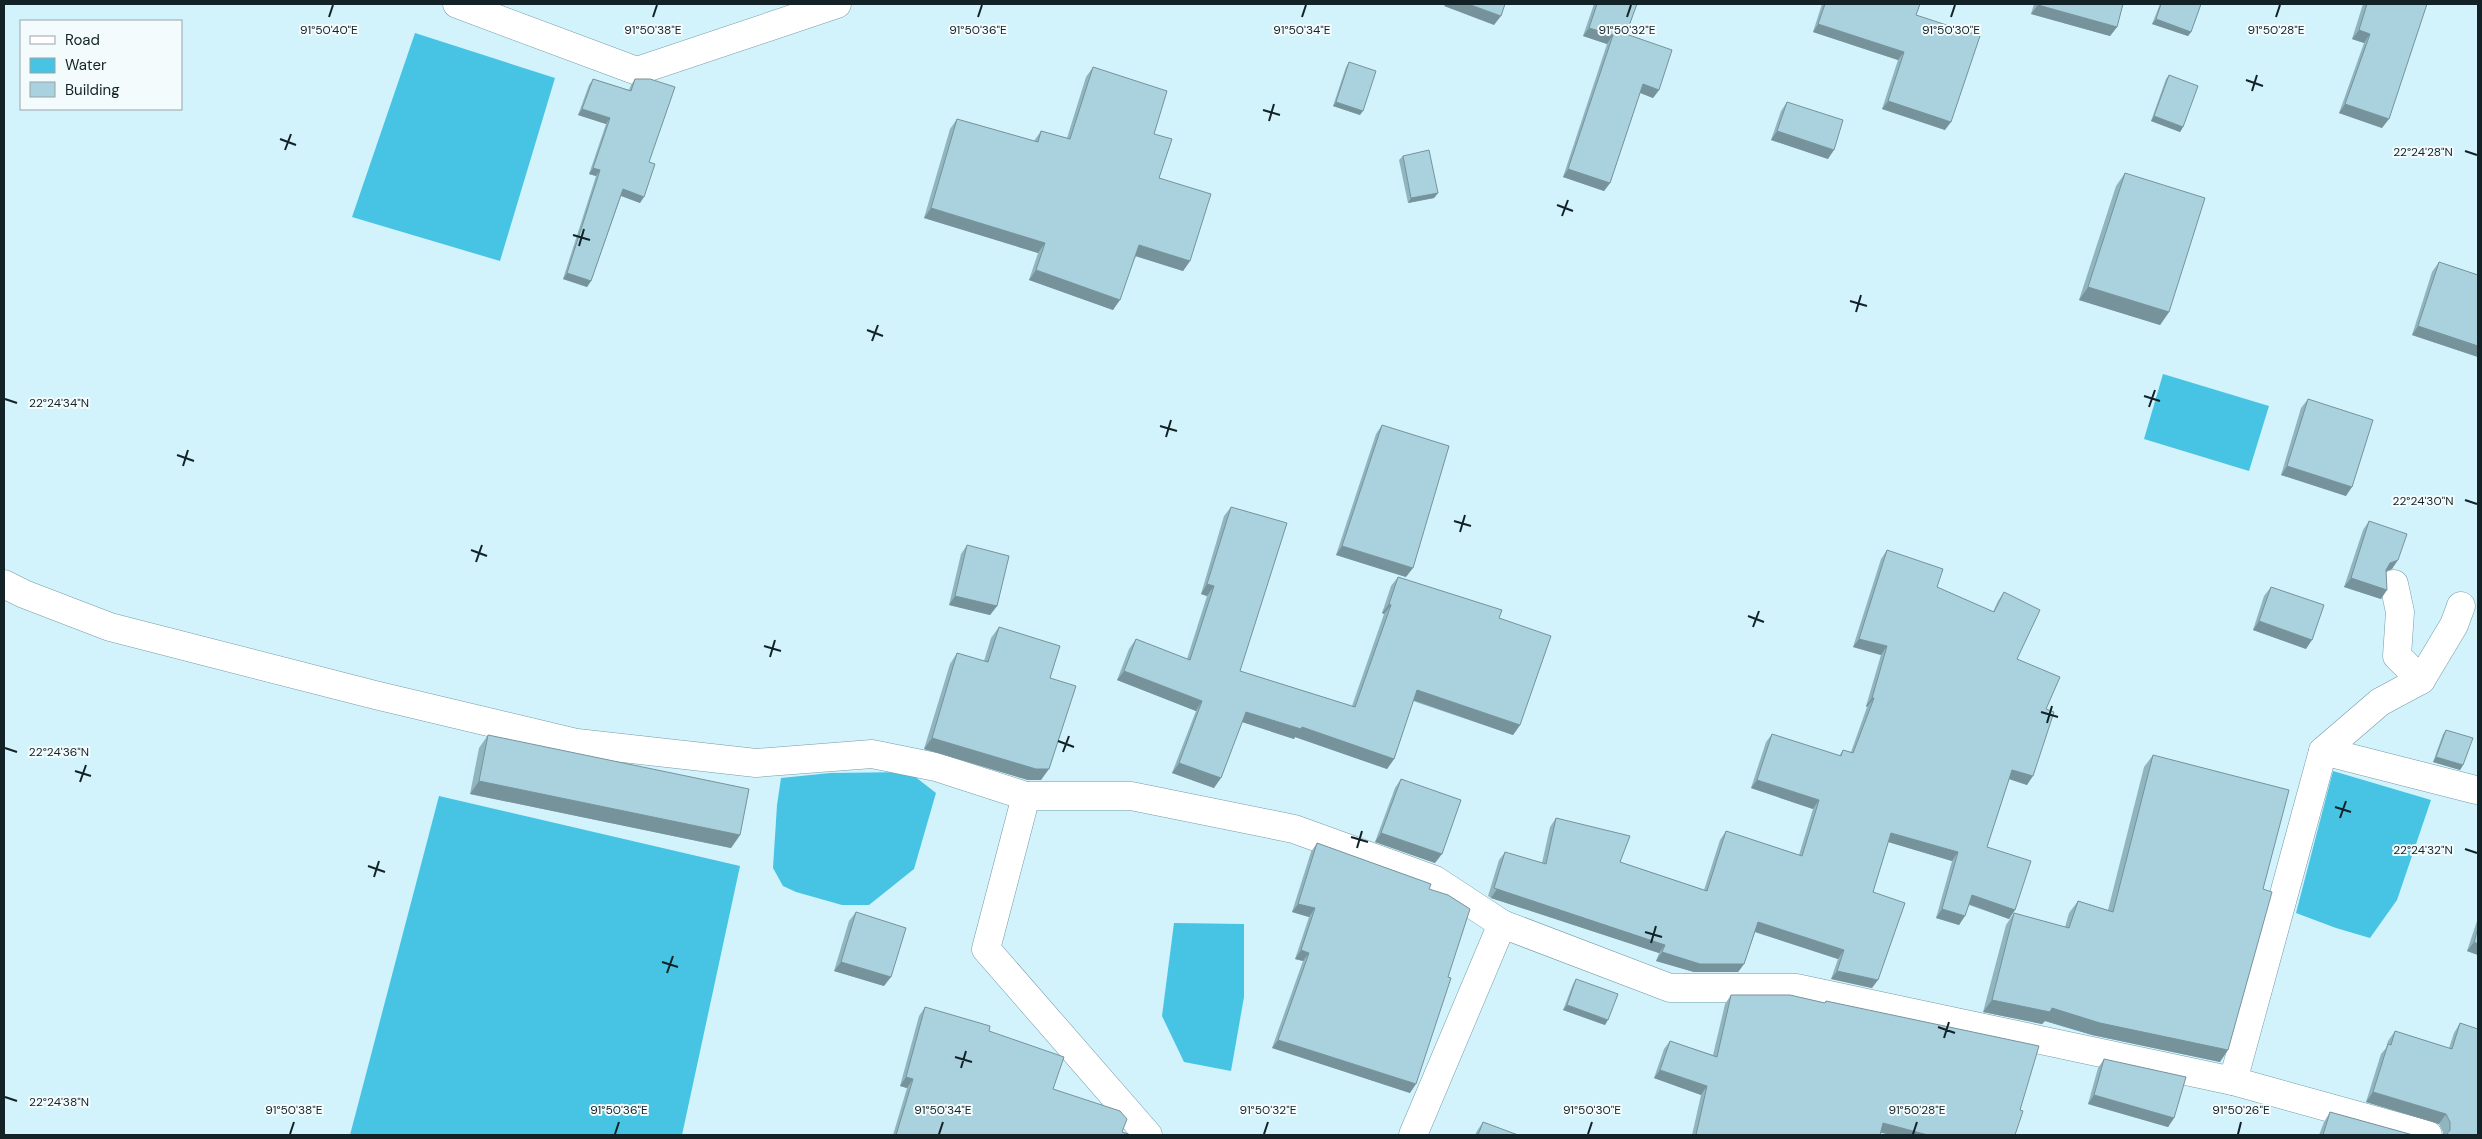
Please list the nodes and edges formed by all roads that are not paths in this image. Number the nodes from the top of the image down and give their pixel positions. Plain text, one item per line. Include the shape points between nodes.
1 (457, 4) edge
2 (837, 4) edge
3 (4, 584) edge
4 (2394, 584) dead end
5 (2461, 606) dead end
6 (2421, 680) junction
7 (2323, 751) junction
8 (2476, 790) dead end
9 (1026, 796) junction
10 (1502, 924) junction
11 (2233, 1082) junction
12 (1148, 1135) edge
13 (1414, 1135) edge
14 (2428, 1135) edge

1 - 2 street via 637,71
3 - 9 street via 110,627 577,743 756,763 872,754 936,768
4 - 6 street via 2400,612 2397,656
5 - 6 street via 2454,625
6 - 7 street via 2380,702
7 - 8 street
7 - 11 street
9 - 10 street via 1131,796 1294,828 1435,880
9 - 12 street via 986,949
10 - 11 street via 1670,988 1796,988
10 - 13 street
11 - 14 street

